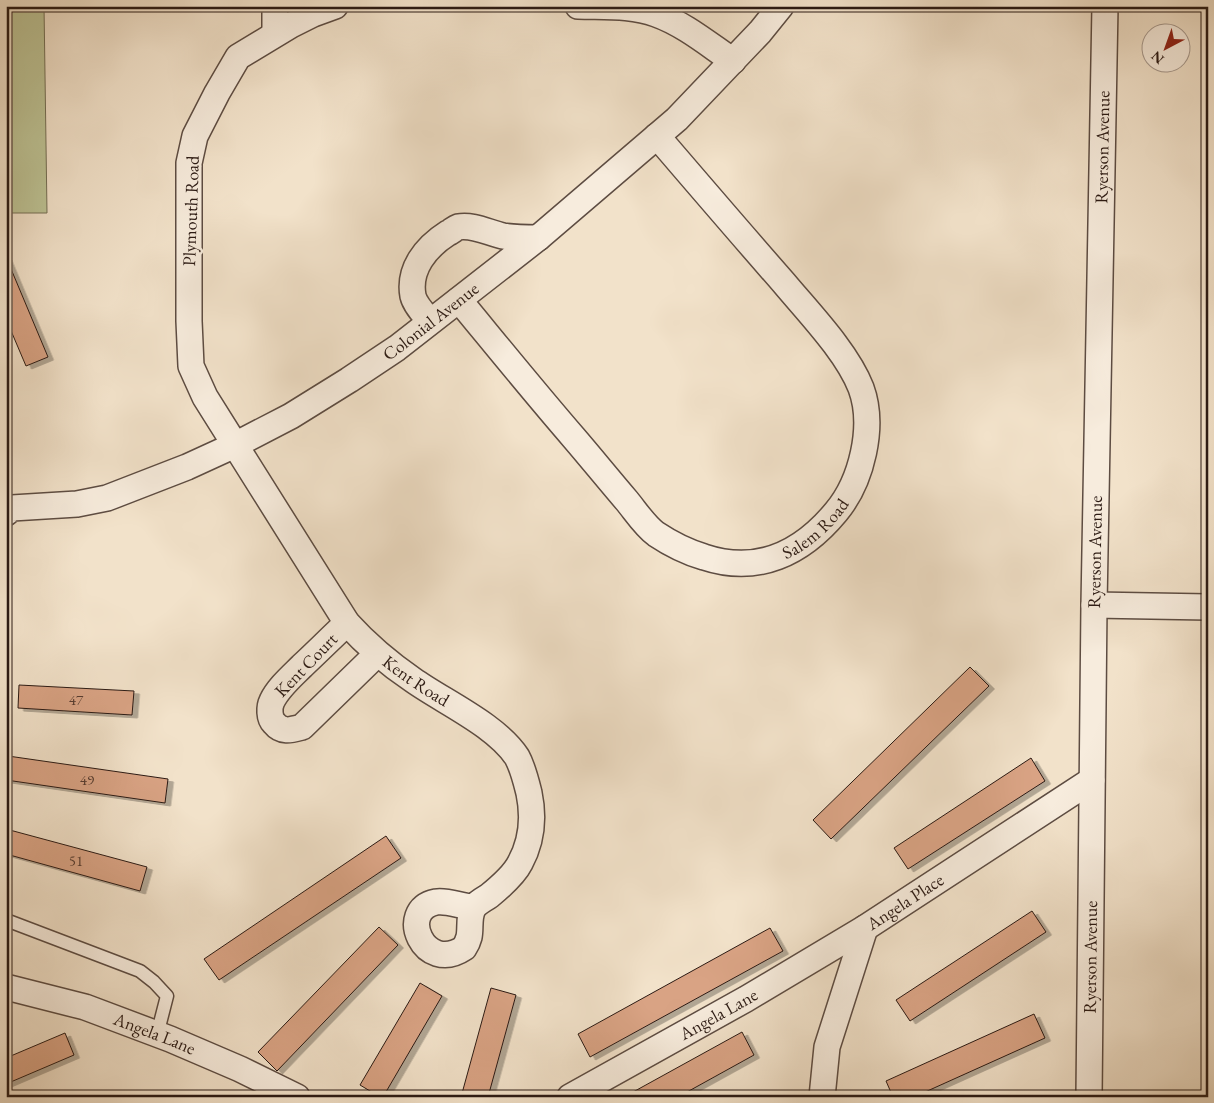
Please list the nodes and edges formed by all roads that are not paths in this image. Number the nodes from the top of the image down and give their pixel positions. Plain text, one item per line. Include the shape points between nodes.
1 (275, 6) edge
2 (335, 6) edge
3 (578, 6) edge
4 (781, 6) edge
5 (1105, 6) edge
6 (275, 33) junction
7 (733, 61) junction
8 (657, 136) junction
9 (538, 238) junction
10 (459, 300) junction
11 (430, 322) junction
12 (235, 445) junction
13 (6, 513) edge
14 (1094, 605) junction
15 (1208, 607) edge
16 (347, 623) junction
17 (377, 654) junction
18 (1092, 780) junction
19 (474, 907) dead end
20 (6, 920) edge
21 (864, 928) junction
22 (6, 987) edge
23 (157, 1035) junction
24 (297, 1097) edge
25 (570, 1097) edge
26 (822, 1097) edge
27 (1089, 1097) edge

1 - 6 street
2 - 6 street, Plymouth Road
3 - 7 street via 655,13 684,27
4 - 7 street, Colonial Avenue
5 - 14 street, Ryerson Avenue
6 - 12 street, Plymouth Road via 238,57 195,136 189,163 191,366 205,397
7 - 8 street, Colonial Avenue
8 - 9 street, Colonial Avenue
8 - 10 street, Salem Road via 828,335 862,389 867,420 862,458 841,506 822,529 787,553 756,563 739,564 720,562 685,551 655,533
9 - 10 street, Colonial Avenue
9 - 11 street via 501,236 458,227 438,240 423,254 415,269 413,286 413,298
10 - 11 street, Colonial Avenue
11 - 12 street, Colonial Avenue via 349,380 291,416
12 - 13 street, Colonial Avenue via 107,498 77,504 12,508
12 - 16 street, Kent Road
14 - 15 street
14 - 18 street, Ryerson Avenue
16 - 17 street, Kent Road
16 - 17 street, Kent Court via 274,696 270,703 273,722 282,730 302,727
17 - 19 street, Kent Road via 485,726 516,756 524,773 533,821 520,863 495,891
18 - 21 street, Angela Place
18 - 27 street, Ryerson Avenue
20 - 23 lane via 140,971 167,996
21 - 25 street, Angela Lane via 746,999
21 - 26 street, Angela Place via 827,1047
22 - 23 street, Angela Lane via 85,1007
23 - 24 street, Angela Lane via 240,1069

